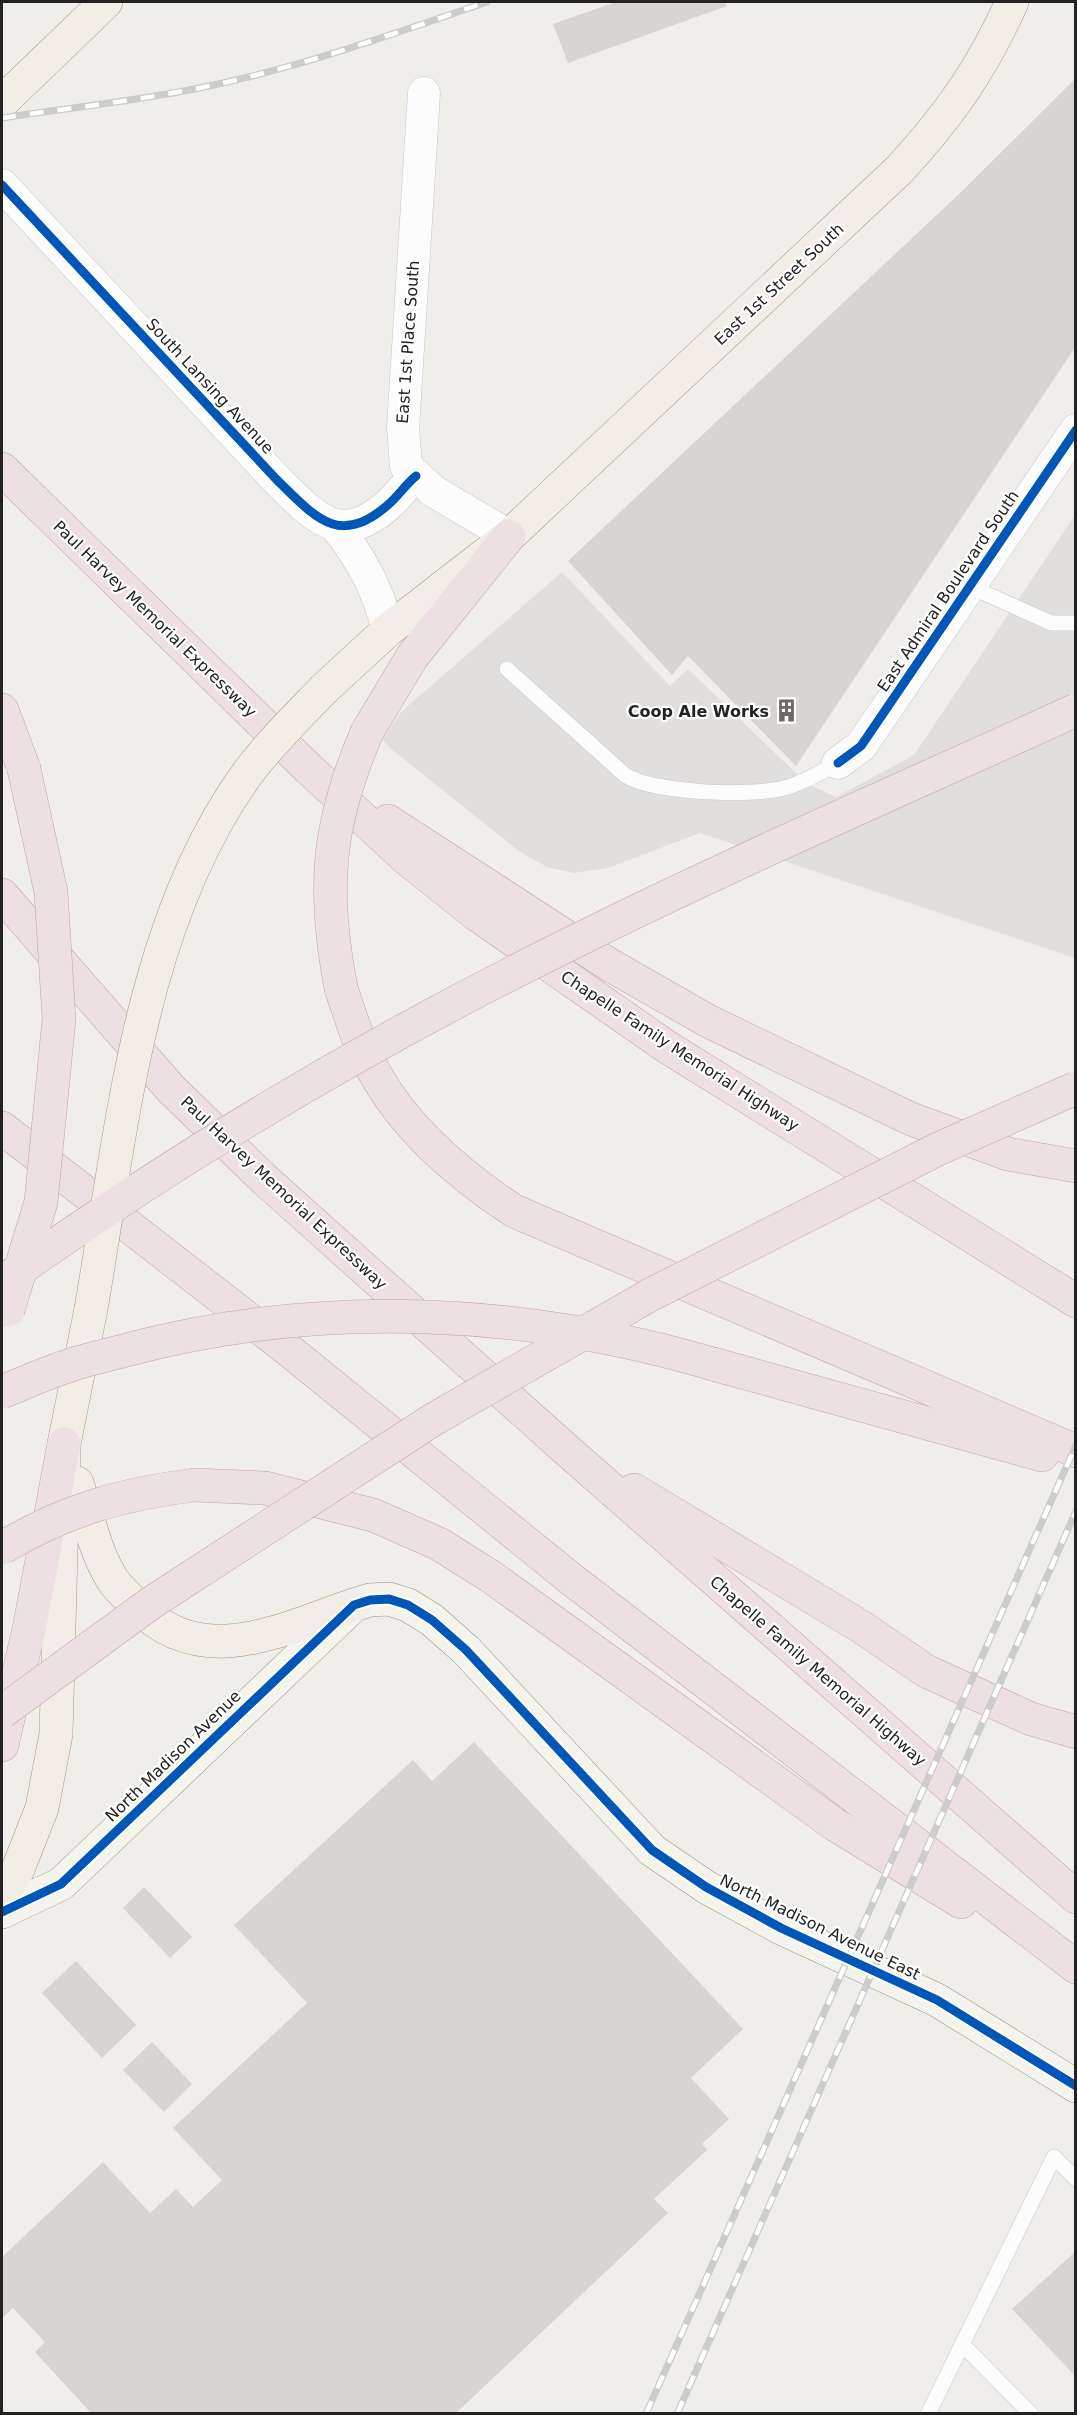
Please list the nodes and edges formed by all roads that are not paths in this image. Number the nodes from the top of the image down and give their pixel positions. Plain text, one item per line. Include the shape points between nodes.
1 (106, 2) edge
2 (1012, 2) edge
3 (424, 93) dead end
4 (2, 102) edge
5 (2, 185) edge
6 (1076, 430) edge
7 (2, 469) edge
8 (416, 476) junction
9 (336, 527) junction
10 (509, 536) junction
11 (969, 586) junction
12 (1076, 623) edge
13 (388, 630) junction
14 (507, 669) dead end
15 (2, 710) edge
16 (1076, 710) edge
17 (838, 763) joint
18 (309, 769) junction
19 (2, 895) edge
20 (1076, 1088) edge
21 (2, 1128) edge
22 (1076, 1166) edge
23 (1076, 1301) edge
24 (4, 1305) edge
25 (2, 1392) edge
26 (64, 1444) junction
27 (561, 1445) junction
28 (1076, 1451) edge
29 (1076, 1465) edge
30 (2, 1548) edge
31 (354, 1605) junction
32 (2, 1712) edge
33 (1076, 1732) edge
34 (2, 1744) edge
35 (2, 1895) edge
36 (1076, 1897) edge
37 (2, 1912) edge
38 (1076, 1967) edge
39 (1076, 1972) edge
40 (1076, 2086) edge
41 (1076, 2179) edge
42 (962, 2344) junction
43 (928, 2414) edge
44 (1031, 2414) edge

1 - 4 main road
2 - 10 main road, East 1st Street South via 966,89 941,125 899,170
3 - 8 street, East 1st Place South via 403,428 406,466
5 - 9 street, South Lansing Avenue via 277,480 320,519
6 - 11 street, East Admiral Boulevard South
7 - 18 highway, Paul Harvey Memorial Expressway
8 - 9 street via 375,514
8 - 10 street, East 1st Place South via 433,491
9 - 13 street, South Lansing Avenue via 358,555 375,587
10 - 13 main road, East 1st Street South
10 - 28 highway, bridge via 412,657 366,732 341,799 328,888 331,939 357,1038 376,1077 444,1159 514,1211
11 - 12 lane via 1051,623
11 - 17 street, East Admiral Boulevard South via 861,746
13 - 26 main road, East 1st Street South, bridge via 324,689 250,770 194,867 140,1028
14 - 17 lane via 637,784 763,792 798,783
15 - 24 highway, bridge via 24,769 51,892 59,1019 41,1202
16 - 24 highway, bridge via 737,864 515,971 237,1125 73,1231
18 - 22 highway via 610,965 708,1021 911,1119 1008,1154
18 - 23 highway, Chapelle Family Memorial Highway via 407,860 610,1009
19 - 27 highway, Paul Harvey Memorial Expressway via 171,1089 264,1179
20 - 32 highway, bridge via 938,1149 650,1295 434,1419 151,1604
21 - 38 highway via 286,1348 571,1580
25 - 29 highway, bridge via 66,1366 160,1341 289,1320 381,1314 526,1325 646,1344
26 - 31 main road via 101,1555 114,1582 165,1629 191,1640 247,1640
26 - 34 highway via 29,1629
26 - 35 main road, East 1st Street South via 56,1734 42,1808 16,1874
27 - 33 highway via 860,1626 926,1671 1031,1719
27 - 36 highway, Chapelle Family Memorial Highway
30 - 39 highway, bridge via 39,1526 105,1501 195,1485 265,1488 373,1515 439,1544 490,1576 834,1824
31 - 37 street, North Madison Avenue via 60,1884
31 - 40 street, North Madison Avenue East via 389,1599 432,1620 466,1650 652,1850 706,1887 781,1928 936,2000
41 - 42 lane via 1054,2157
42 - 43 lane
42 - 44 lane

